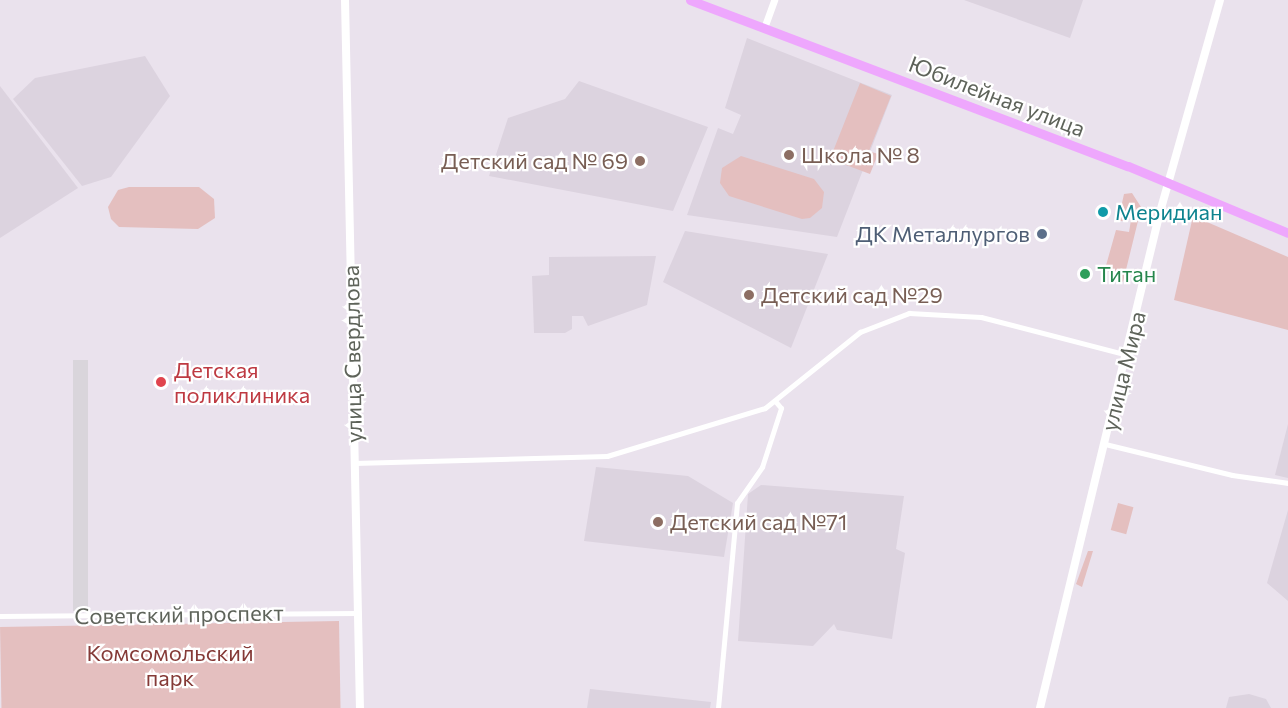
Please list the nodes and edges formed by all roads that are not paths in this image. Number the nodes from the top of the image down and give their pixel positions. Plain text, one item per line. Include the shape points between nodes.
1 (345, 0) edge
2 (690, 0) edge
3 (774, 0) edge
4 (1220, 0) edge
5 (764, 28) junction
6 (1168, 182) junction
7 (1288, 232) edge
8 (1128, 355) junction
9 (776, 402) junction
10 (1105, 444) junction
11 (354, 463) junction
12 (1288, 483) edge
13 (357, 613) junction
14 (0, 616) edge
15 (360, 708) edge
16 (718, 708) edge
17 (1040, 708) edge

1 - 11 main road, улица Свердлова
2 - 5 main road, Юбилейная улица
3 - 5 street
4 - 6 main road, улица Мира
5 - 6 main road, Юбилейная улица
6 - 7 main road, Юбилейная улица
6 - 8 main road, улица Мира
8 - 9 street via 981,317 909,313 860,332
8 - 10 main road, улица Мира
9 - 11 street via 607,456
9 - 16 street via 781,408 762,467 737,503
10 - 12 street via 1232,475
10 - 17 main road, улица Мира
11 - 13 main road, улица Свердлова
13 - 14 street, Советский проспект
13 - 15 main road, улица Свердлова

